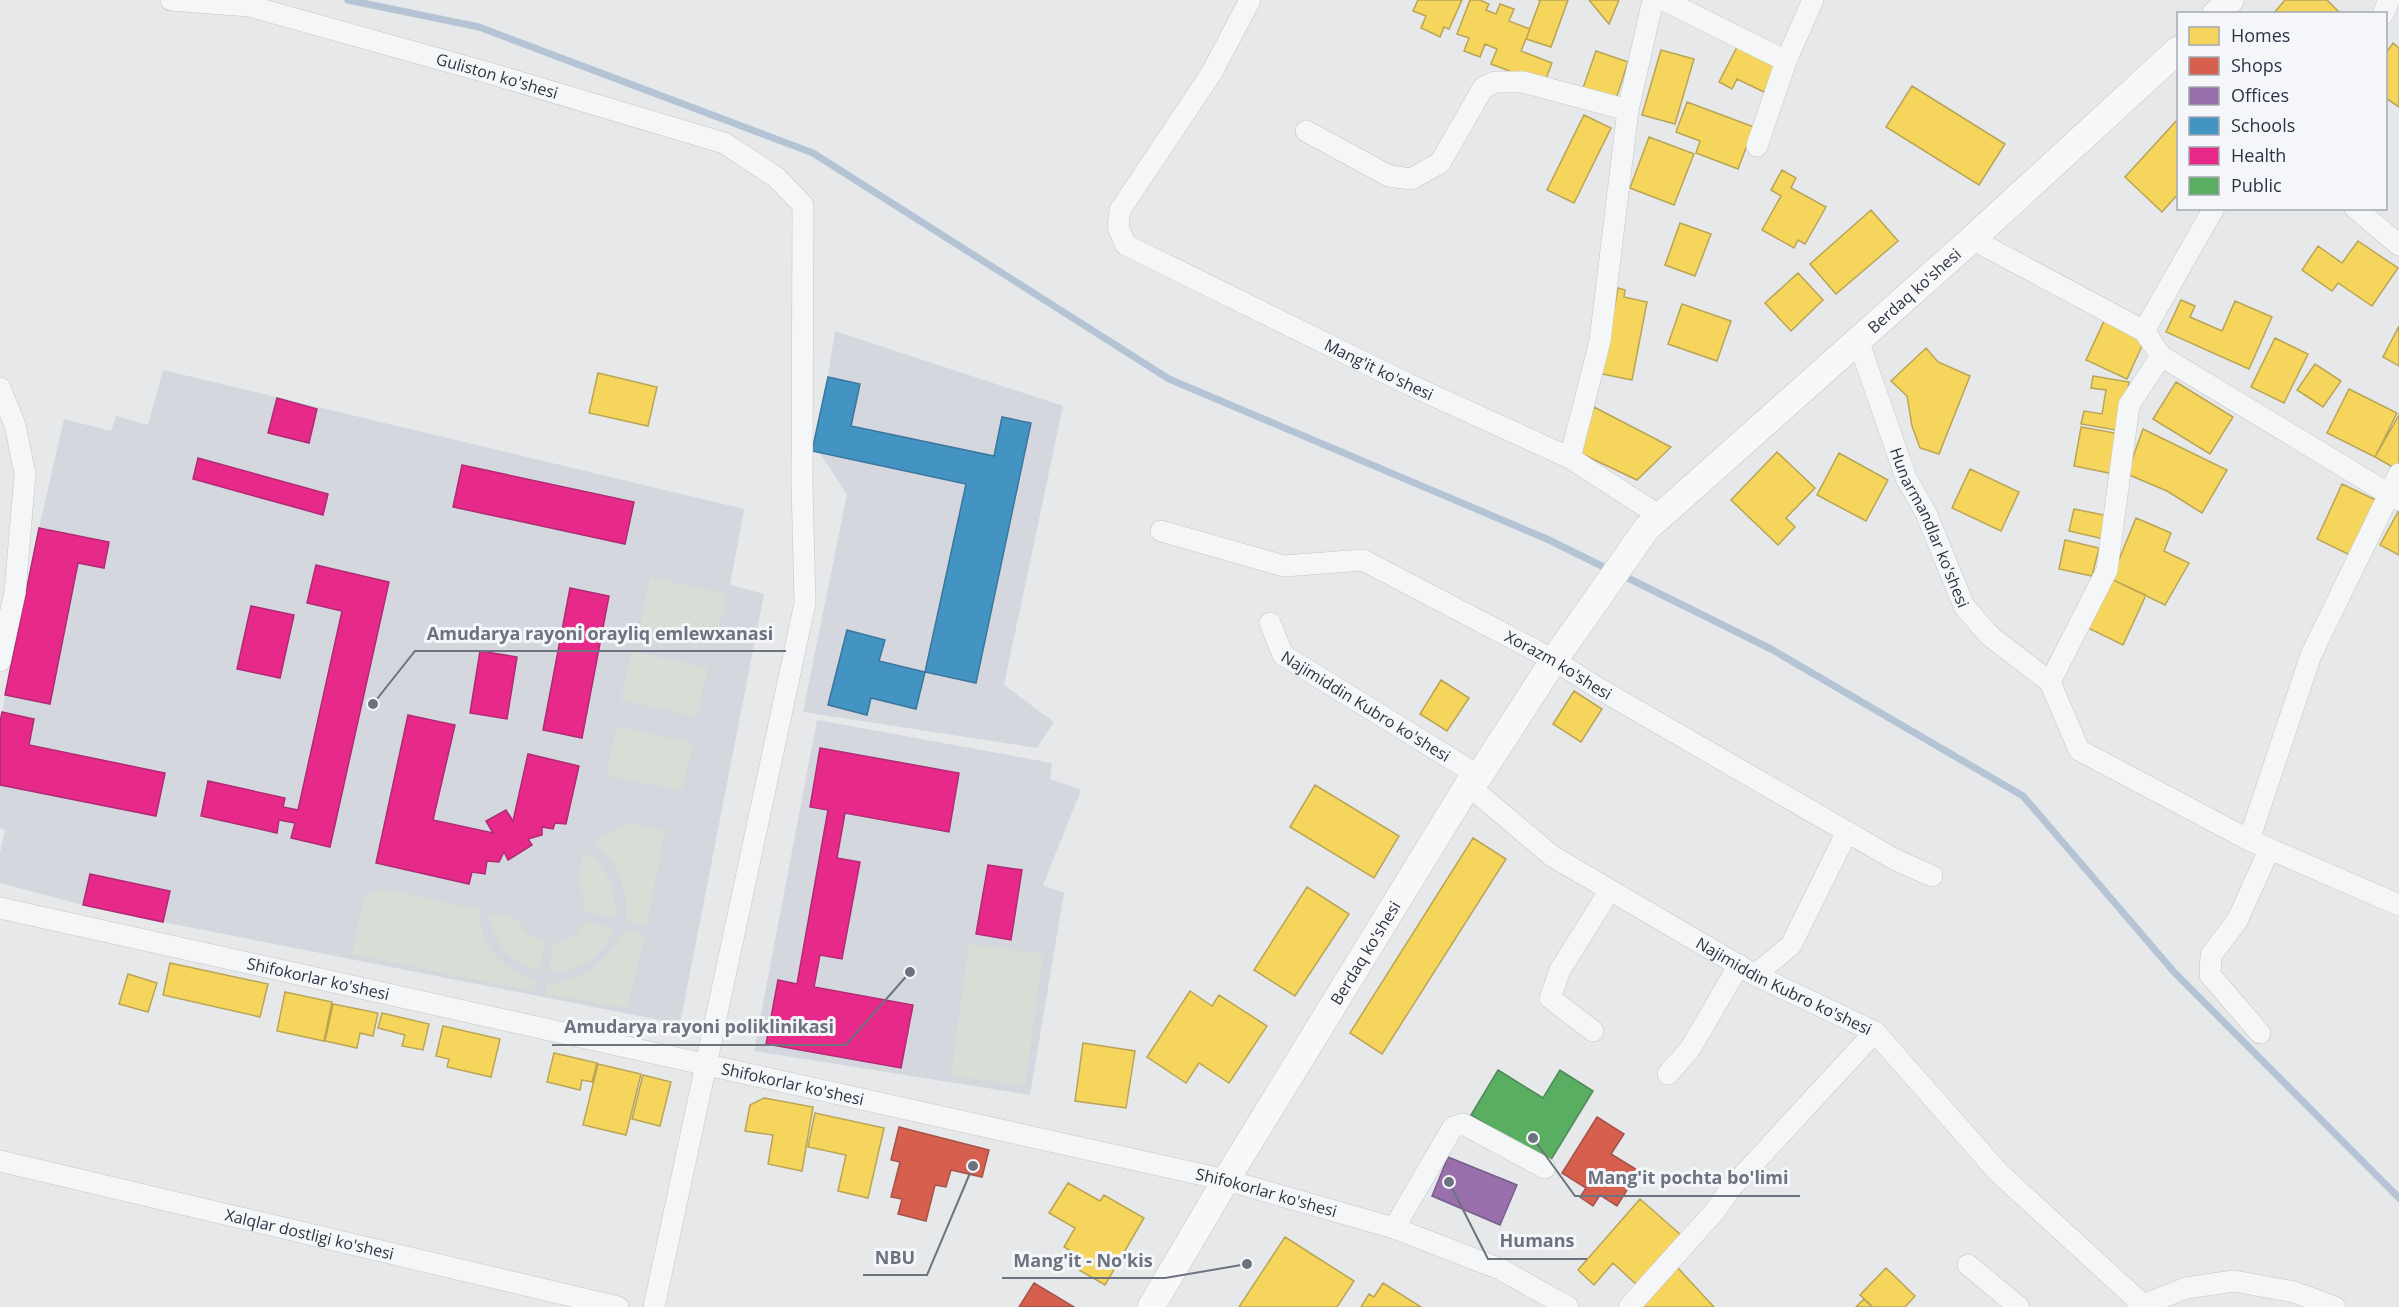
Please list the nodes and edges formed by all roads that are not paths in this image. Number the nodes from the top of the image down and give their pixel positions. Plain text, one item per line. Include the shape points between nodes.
1 (171, 0) edge
2 (1250, 0) edge
3 (1653, 0) edge
4 (1664, 0) edge
5 (1813, 0) edge
6 (2230, 0) edge
7 (2218, 12) edge
8 (2177, 55) edge
9 (1786, 61) junction
10 (1628, 110) junction
11 (1306, 131) dead end
12 (1757, 146) dead end
13 (2213, 210) edge
14 (2357, 210) edge
15 (1972, 239) junction
16 (2399, 245) edge
17 (2144, 331) junction
18 (1858, 340) junction
19 (2161, 356) junction
20 (0, 388) edge
21 (1570, 458) junction
22 (2399, 474) edge
23 (2393, 497) edge
24 (1653, 522) junction
25 (1161, 531) dead end
26 (1270, 623) dead end
27 (1554, 660) junction
28 (0, 661) edge
29 (2050, 682) junction
30 (1474, 781) junction
31 (1847, 832) junction
32 (2249, 840) junction
33 (2269, 850) junction
34 (1932, 876) dead end
35 (1610, 890) junction
36 (2398, 902) edge
37 (0, 908) edge
38 (1747, 970) junction
39 (1593, 1031) dead end
40 (1875, 1032) junction
41 (2260, 1033) dead end
42 (707, 1066) junction
43 (1668, 1074) dead end
44 (0, 1161) edge
45 (1545, 1168) dead end
46 (1226, 1180) junction
47 (1394, 1228) junction
48 (1968, 1265) dead end
49 (2140, 1305) edge
50 (618, 1307) edge
51 (654, 1307) edge
52 (1151, 1307) edge
53 (1568, 1307) edge
54 (1629, 1307) edge
55 (2019, 1307) edge
56 (2335, 1307) edge

1 - 42 street, Guliston ko'shesi via 249,6 724,143 776,177 803,205 805,603
2 - 21 street, Mang'it ko'shesi via 1211,74 1120,210 1118,228 1126,245 1408,384
3 - 10 street
4 - 9 street
5 - 9 street
6 - 7 main road
8 - 15 main road, Berdaq ko'shesi
9 - 12 street
10 - 11 street via 1523,82 1496,82 1483,88 1440,163 1411,179 1389,176
10 - 21 street via 1599,341
13 - 17 street
14 - 16 street
15 - 17 street
15 - 18 main road, Berdaq ko'shesi
17 - 19 street
18 - 24 main road, Berdaq ko'shesi
18 - 29 street, Hunarmandlar ko'shesi via 1906,477 1926,513 1964,606 1990,636
19 - 23 street
19 - 29 street via 2129,405 2107,570
20 - 28 street via 15,424 26,474 15,592
21 - 24 street, Mang'it ko'shesi
22 - 23 street
23 - 32 street via 2311,655
24 - 27 main road, Berdaq ko'shesi
25 - 27 street, Xorazm ko'shesi via 1284,566 1363,560
26 - 30 street, Najimiddin Kubro ko'shesi via 1283,655
27 - 30 main road, Berdaq ko'shesi
27 - 31 street, Xorazm ko'shesi
29 - 32 street, Hunarmandlar ko'shesi via 2079,750
30 - 35 street, Najimiddin Kubro ko'shesi via 1552,856
30 - 46 main road, Berdaq ko'shesi
31 - 34 street, Xorazm ko'shesi
31 - 38 street via 1791,945
32 - 33 street, Hunarmandlar ko'shesi
33 - 36 street, Hunarmandlar ko'shesi
33 - 41 street via 2237,921 2211,955 2210,966 2210,975
35 - 38 street, Najimiddin Kubro ko'shesi
35 - 39 street via 1560,970 1550,998
37 - 42 street, Shifokorlar ko'shesi
38 - 40 street, Najimiddin Kubro ko'shesi
38 - 43 street
40 - 49 street, Najimiddin Kubro ko'shesi via 1999,1173
40 - 54 street via 1731,1188
42 - 46 street, Shifokorlar ko'shesi
42 - 51 street
44 - 50 street, Xalqlar dostligi ko'shesi
45 - 47 street via 1463,1124 1453,1127
46 - 47 street, Shifokorlar ko'shesi
46 - 52 main road, Berdaq ko'shesi
47 - 53 street, Shifokorlar ko'shesi via 1500,1269
48 - 55 street
49 - 56 street via 2186,1288 2234,1281 2294,1292

